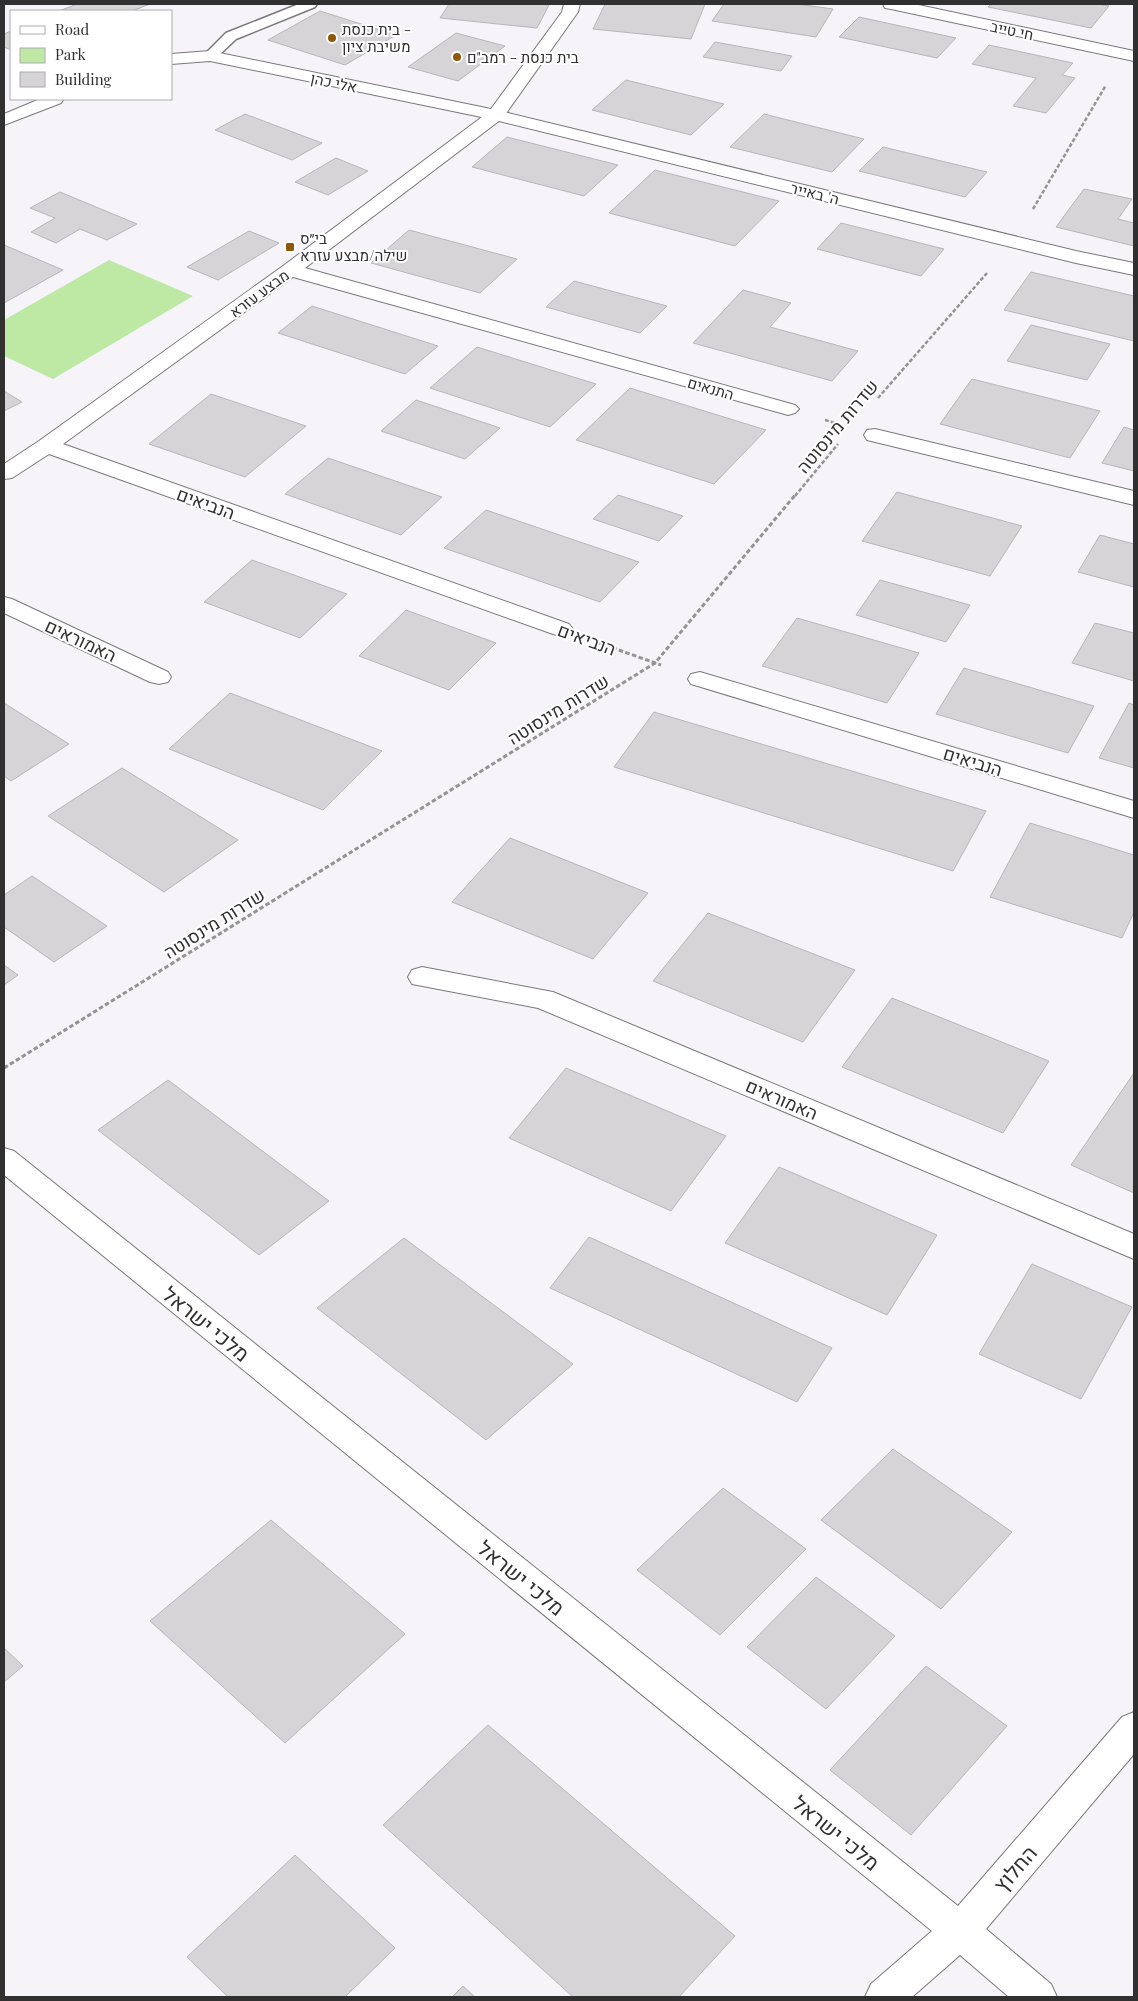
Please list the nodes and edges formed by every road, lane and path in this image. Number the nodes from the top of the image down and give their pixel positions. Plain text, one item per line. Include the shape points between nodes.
1 (310, 4) edge
2 (572, 4) edge
3 (891, 4) edge
4 (1129, 55) edge
5 (210, 56) junction
6 (172, 59) edge
7 (53, 100) edge
8 (496, 115) junction
9 (4, 120) edge
10 (1014, 242) junction
11 (1134, 269) edge
12 (290, 270) junction
13 (788, 409) joint
14 (851, 428) junction
15 (875, 435) joint
16 (47, 446) junction
17 (4, 472) edge
18 (1134, 498) edge
19 (4, 604) edge
20 (561, 629) joint
21 (655, 663) junction
22 (158, 677) dead end
23 (700, 679) joint
24 (1134, 810) edge
25 (422, 977) dead end
26 (4, 1068) edge
27 (4, 1159) edge
28 (1134, 1247) edge
29 (1134, 1728) edge
30 (960, 1931) junction
31 (884, 1997) edge
32 (1038, 1997) edge

1 - 5 lane via 231,36
2 - 8 street, מבצע עזרא via 570,12
3 - 4 street, חי טייב
4 - 10 path, שדרות מינסוטה
5 - 6 street, אלי כהן
5 - 8 street, אלי כהן
7 - 9 street
8 - 10 street, ה' באייר
8 - 12 street, מבצע עזרא
10 - 11 street, ה' באייר
10 - 14 path, שדרות מינסוטה
12 - 13 street, התנאים
12 - 16 street, מבצע עזרא
13 - 14 path
14 - 15 path
14 - 21 path, שדרות מינסוטה
15 - 18 street
16 - 17 street, מבצע עזרא
16 - 20 street, הנביאים
19 - 22 street, האמוראים
20 - 21 path, הנביאים
21 - 23 path, הנביאים
21 - 26 path, שדרות מינסוטה
23 - 24 street, הנביאים
25 - 28 street, האמוראים via 543,999
27 - 30 street, מלכי ישראל
29 - 30 street, החלוץ
30 - 31 street, החלוץ
30 - 32 street, מלכי ישראל

